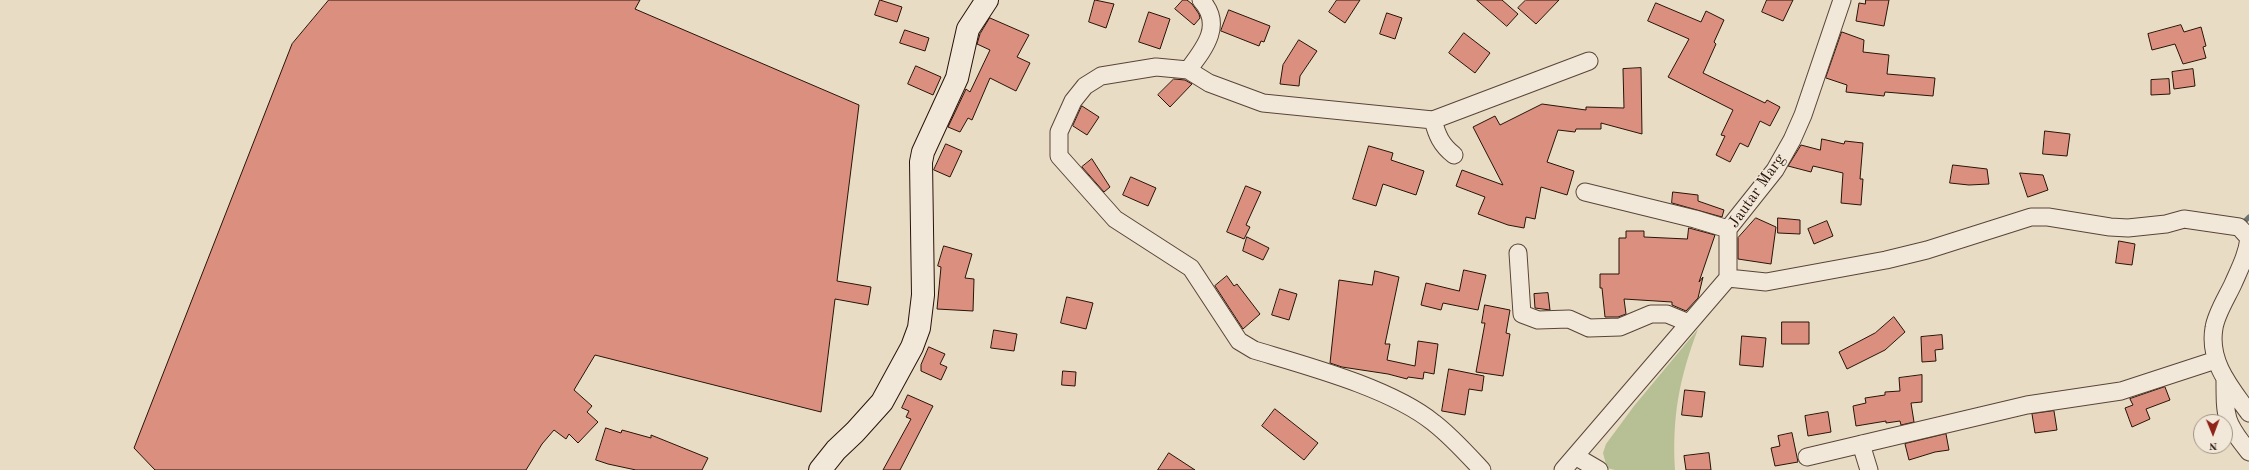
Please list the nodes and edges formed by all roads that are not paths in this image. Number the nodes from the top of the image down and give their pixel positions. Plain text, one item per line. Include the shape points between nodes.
1 (987, 0) edge
2 (1201, 0) edge
3 (1842, 0) edge
4 (1589, 61) dead end
5 (1188, 70) junction
6 (1433, 120) junction
7 (1454, 155) dead end
8 (1585, 192) dead end
9 (1728, 229) junction
10 (2249, 238) edge
11 (1518, 253) dead end
12 (1728, 278) junction
13 (1689, 323) junction
14 (2216, 360) junction
15 (2225, 380) junction
16 (2249, 413) edge
17 (1861, 444) junction
18 (2249, 452) edge
19 (1575, 456) junction
20 (1807, 457) dead end
21 (820, 470) edge
22 (1482, 470) edge
23 (1563, 470) edge
24 (1599, 470) edge
25 (1869, 470) edge

1 - 21 street via 968,29 957,78 921,162 923,294 919,328 912,347 882,402
2 - 5 street via 1209,14 1211,35 1207,45
3 - 9 street, Jautar Marg via 1792,140 1775,170
4 - 6 street
5 - 6 street via 1209,83 1263,103
5 - 22 street via 1156,67 1101,76 1085,86 1073,101 1059,132 1059,156 1115,219 1191,268 1239,341 1254,350 1364,386 1408,405 1434,422
6 - 7 street via 1438,137 1445,148
8 - 9 street
9 - 12 street, Jautar Marg
10 - 12 street via 2239,228 2184,219 2144,227 2110,228 2066,219 2031,217 1927,250 1886,260 1766,282
10 - 14 street via 2247,253 2214,327 2213,345
11 - 13 street via 1522,314 1529,319 1569,319 1581,326 1600,328 1620,327 1651,314 1667,314
12 - 13 street
13 - 19 street
14 - 15 street
14 - 17 street via 2121,391 2027,405
15 - 16 street
15 - 18 street via 2225,411 2231,430
17 - 20 street
17 - 25 street
19 - 23 street
19 - 24 street

